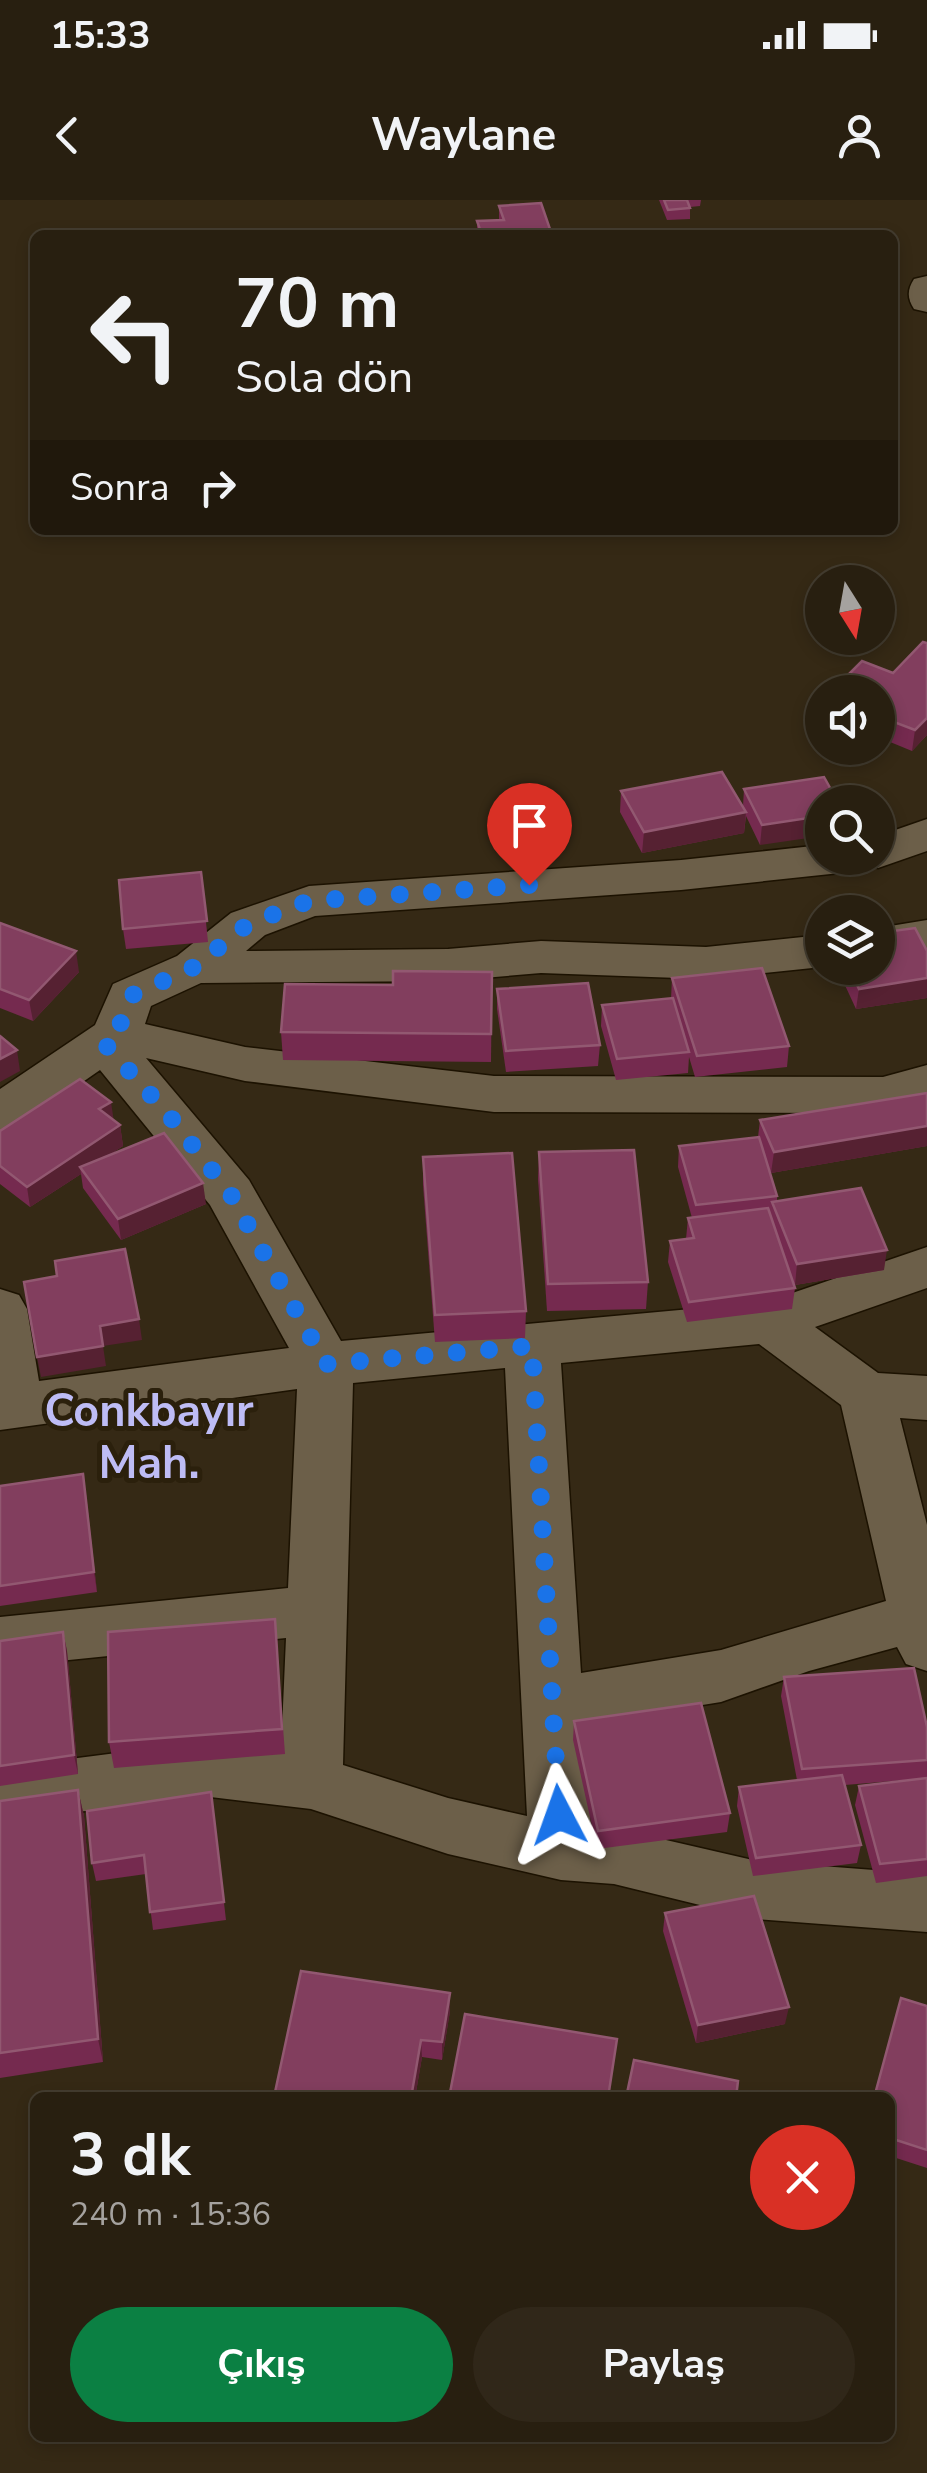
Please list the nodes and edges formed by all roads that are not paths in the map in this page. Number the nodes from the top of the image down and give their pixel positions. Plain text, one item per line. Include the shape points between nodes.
1 (927, 288) edge
2 (927, 301) edge
3 (927, 834) edge
4 (895, 846) edge
5 (805, 862) edge
6 (927, 936) edge
7 (895, 941) edge
8 (805, 953) edge
9 (194, 967) junction
10 (110, 1038) junction
11 (927, 1082) edge
12 (0, 1114) edge
13 (927, 1266) edge
14 (0, 1310) edge
15 (768, 1322) junction
16 (532, 1346) junction
17 (326, 1364) junction
18 (866, 1394) junction
19 (927, 1398) edge
20 (8, 1406) edge
21 (319, 1610) junction
22 (923, 1632) edge
23 (0, 1642) edge
24 (551, 1704) junction
25 (312, 1782) junction
26 (0, 1795) edge
27 (561, 1852) junction
28 (927, 1903) edge

1 - 2 street
3 - 4 street
5 - 9 street via 309,901 248,924
6 - 7 street
8 - 9 street via 706,963 541,957
9 - 10 street via 130,996
10 - 11 street via 245,1064 494,1094 884,1095
10 - 12 street
10 - 17 street via 230,1193
13 - 15 street
14 - 20 street
15 - 16 street
15 - 18 street
16 - 17 street
16 - 24 street
17 - 20 street
17 - 21 street
18 - 19 street
18 - 22 street
21 - 23 street
21 - 25 street
22 - 24 street via 809,1646 720,1676
24 - 27 street
25 - 26 street via 202,1769
25 - 27 street via 448,1826
27 - 28 street via 614,1856 758,1890

